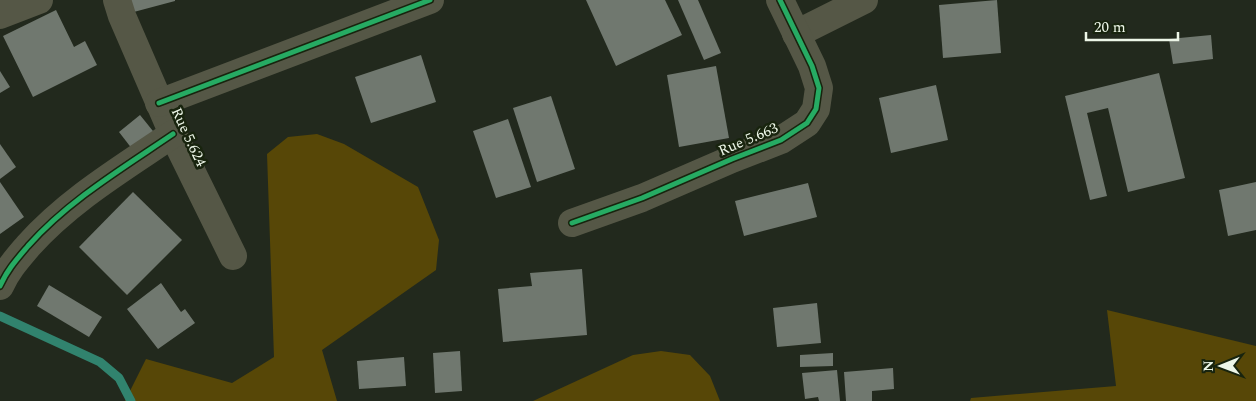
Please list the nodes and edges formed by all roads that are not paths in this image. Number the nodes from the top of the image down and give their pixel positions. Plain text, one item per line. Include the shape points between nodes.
1 (39, 0) edge
2 (117, 0) edge
3 (430, 0) edge
4 (780, 0) edge
5 (864, 0) edge
6 (0, 15) edge
7 (796, 34) junction
8 (159, 102) junction
9 (173, 134) junction
10 (572, 223) dead end
11 (233, 256) dead end
12 (0, 286) edge

1 - 6 street
2 - 8 street, Rue 5.624
3 - 8 street
4 - 7 street, Rue 5.663
5 - 7 street
7 - 10 street, Rue 5.663 via 820,88 816,109 807,123 781,140 642,198
8 - 9 street, Rue 5.624
9 - 11 street, Rue 5.624
9 - 12 street via 96,186 46,225 7,270

